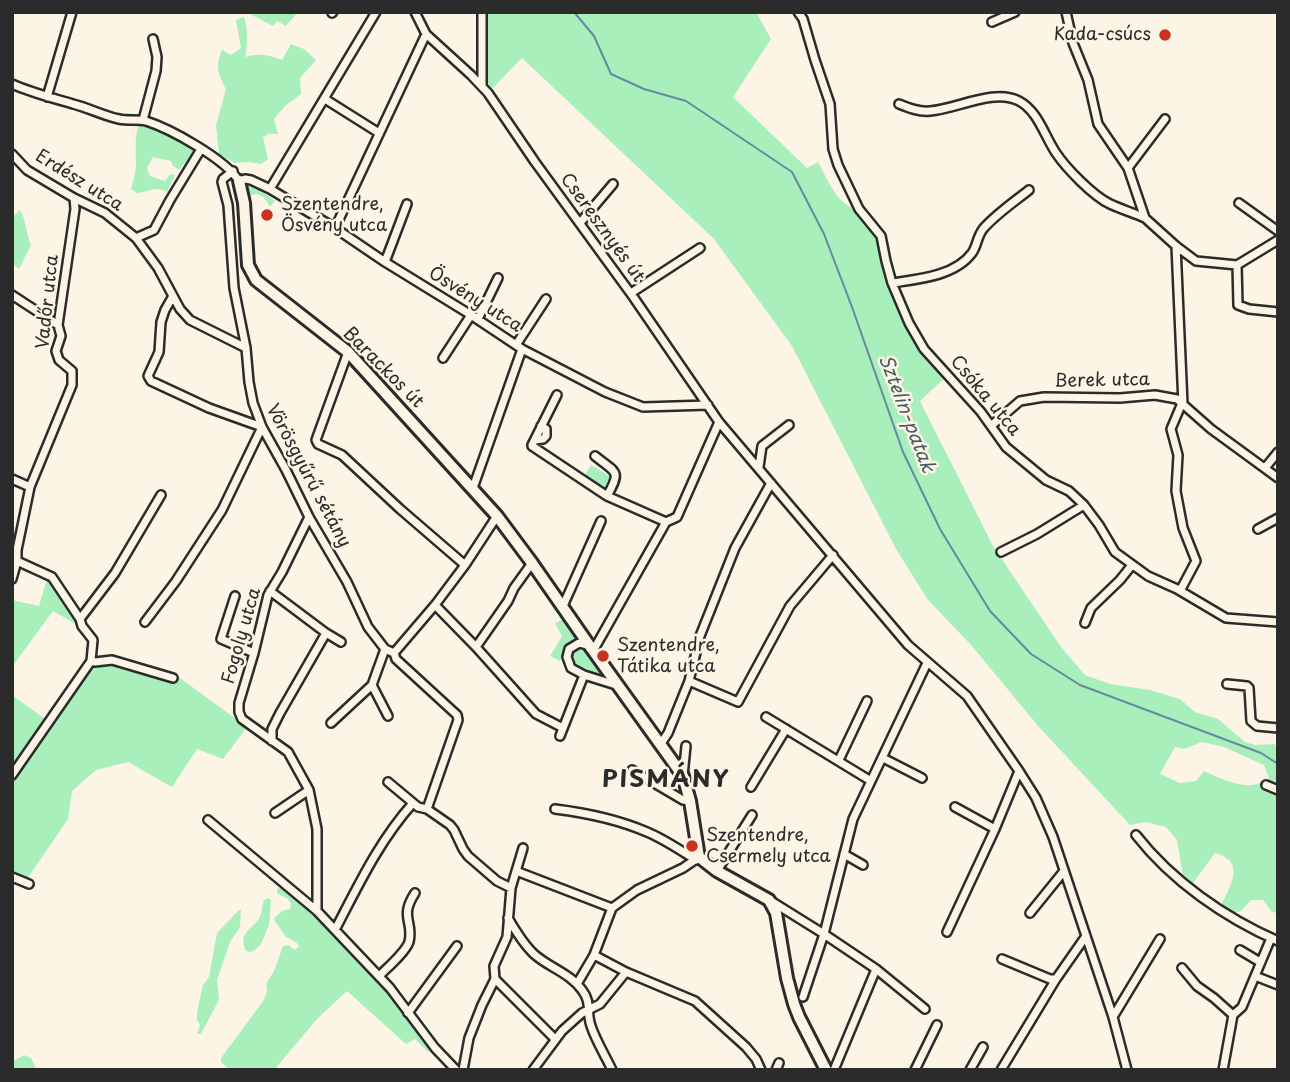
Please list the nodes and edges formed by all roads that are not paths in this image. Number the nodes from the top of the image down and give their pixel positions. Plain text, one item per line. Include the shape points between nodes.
1 (72, 12) edge
2 (376, 12) edge
3 (415, 12) edge
4 (482, 12) edge
5 (798, 12) edge
6 (1015, 12) edge
7 (1066, 12) edge
8 (992, 22) dead end
9 (426, 34) junction
10 (153, 39) dead end
11 (12, 84) edge
12 (482, 86) junction
13 (47, 97) junction
14 (325, 99) junction
15 (899, 104) dead end
16 (1165, 119) dead end
17 (144, 120) junction
18 (379, 134) junction
19 (201, 149) junction
20 (12, 154) edge
21 (1128, 168) junction
22 (236, 176) junction
23 (613, 184) dead end
24 (270, 190) junction
25 (1029, 190) dead end
26 (74, 198) junction
27 (1239, 203) dead end
28 (407, 204) dead end
29 (1145, 218) junction
30 (580, 223) junction
31 (335, 228) junction
32 (1278, 232) edge
33 (136, 238) junction
34 (1278, 240) edge
35 (1176, 246) junction
36 (700, 248) dead end
37 (384, 262) junction
38 (1237, 265) junction
39 (498, 278) dead end
40 (892, 283) junction
41 (631, 293) junction
42 (12, 295) edge
43 (173, 296) junction
44 (546, 299) dead end
45 (1278, 312) edge
46 (475, 317) junction
47 (58, 325) junction
48 (519, 347) junction
49 (246, 348) junction
50 (348, 352) junction
51 (443, 358) dead end
52 (557, 396) dead end
53 (1182, 403) junction
54 (708, 405) junction
55 (719, 422) junction
56 (789, 425) dead end
57 (992, 425) junction
58 (262, 427) junction
59 (1278, 452) edge
60 (595, 456) dead end
61 (758, 467) junction
62 (1265, 468) junction
63 (1278, 478) edge
64 (12, 480) edge
65 (771, 483) junction
66 (30, 487) junction
67 (473, 488) junction
68 (161, 495) dead end
69 (607, 496) junction
70 (1084, 505) junction
71 (497, 516) junction
72 (309, 517) junction
73 (1278, 518) edge
74 (601, 521) dead end
75 (666, 522) junction
76 (1258, 529) dead end
77 (1001, 552) dead end
78 (832, 555) junction
79 (18, 561) junction
80 (533, 563) junction
81 (465, 565) junction
82 (1132, 565) junction
83 (12, 579) edge
84 (270, 591) junction
85 (1180, 591) junction
86 (235, 596) dead end
87 (435, 605) junction
88 (563, 606) junction
89 (80, 619) junction
90 (145, 622) dead end
91 (1278, 622) edge
92 (1085, 623) dead end
93 (326, 633) junction
94 (341, 642) dead end
95 (476, 647) junction
96 (591, 648) junction
97 (385, 649) junction
98 (254, 653) junction
99 (394, 653) junction
100 (91, 661) junction
101 (927, 663) junction
102 (584, 675) junction
103 (173, 678) dead end
104 (689, 681) junction
105 (1227, 684) dead end
106 (372, 685) junction
107 (618, 686) junction
108 (867, 701) dead end
109 (388, 716) dead end
110 (766, 717) dead end
111 (331, 723) dead end
112 (1278, 728) edge
113 (786, 729) junction
114 (272, 741) junction
115 (660, 745) junction
116 (686, 746) dead end
117 (883, 758) junction
118 (839, 760) junction
119 (632, 770) dead end
120 (1019, 771) junction
121 (12, 775) edge
122 (684, 776) junction
123 (922, 778) dead end
124 (871, 780) junction
125 (388, 782) dead end
126 (1266, 785) dead end
127 (751, 787) dead end
128 (309, 790) junction
129 (1278, 790) edge
130 (690, 801) junction
131 (413, 803) junction
132 (955, 807) dead end
133 (428, 809) junction
134 (555, 809) dead end
135 (275, 813) dead end
136 (752, 815) dead end
137 (208, 820) dead end
138 (995, 829) junction
139 (1136, 835) dead end
140 (523, 848) dead end
141 (844, 854) junction
142 (697, 858) junction
143 (863, 865) dead end
144 (717, 871) junction
145 (1064, 871) junction
146 (516, 872) junction
147 (12, 877) edge
148 (29, 884) dead end
149 (511, 888) junction
150 (415, 893) dead end
151 (769, 900) junction
152 (612, 908) junction
153 (317, 911) junction
154 (1030, 913) dead end
155 (508, 918) junction
156 (335, 930) junction
157 (947, 932) dead end
158 (824, 933) junction
159 (1086, 936) junction
160 (1160, 939) dead end
161 (1274, 940) edge
162 (457, 946) dead end
163 (1240, 950) dead end
164 (594, 955) junction
165 (1002, 959) dead end
166 (1260, 962) junction
167 (1182, 968) dead end
168 (876, 969) junction
169 (626, 972) junction
170 (379, 976) junction
171 (1255, 976) junction
172 (495, 979) junction
173 (1056, 979) junction
174 (577, 984) junction
175 (1278, 985) edge
176 (803, 997) dead end
177 (925, 1009) dead end
178 (590, 1010) junction
179 (408, 1013) junction
180 (1233, 1015) junction
181 (1113, 1017) junction
182 (937, 1025) dead end
183 (555, 1040) junction
184 (983, 1047) dead end
185 (456, 1070) edge
186 (463, 1070) edge
187 (533, 1070) edge
188 (612, 1070) edge
189 (761, 1070) edge
190 (827, 1070) edge
191 (834, 1070) edge
192 (915, 1070) edge
193 (970, 1070) edge
194 (1001, 1070) edge
195 (1127, 1070) edge
196 (1223, 1070) edge

1 - 13 street
2 - 14 street
3 - 9 street, Cseresznyés út
4 - 12 street
5 - 40 street, Csóka utca via 830,104 838,165 859,209 881,236
6 - 8 street
7 - 21 street via 1098,124
9 - 12 street, Cseresznyés út
9 - 18 street
10 - 17 street via 156,71
11 - 13 street
12 - 30 street, Cseresznyés út
13 - 17 street via 118,119
14 - 18 street
14 - 24 street
15 - 29 street via 930,111 996,97 1013,98 1031,110 1055,152 1079,179 1107,203
16 - 21 street
17 - 19 street
18 - 31 street
19 - 22 street
19 - 33 street via 154,230
20 - 26 street, Erdész utca via 27,170
21 - 29 street
22 - 24 street, Ösvény utca
22 - 49 street, Vörösgyűrű sétány via 222,182
22 - 50 street, Barackos út via 244,203 252,274
23 - 30 street
24 - 31 street, Ösvény utca
25 - 40 street via 984,228 963,262 925,278
26 - 33 street, Erdész utca via 105,213
26 - 47 street, Vadőr utca
27 - 32 street
28 - 37 street
29 - 35 street
30 - 41 street, Cseresznyés út
31 - 37 street, Ösvény utca
33 - 43 street, Erdész utca
34 - 38 street
35 - 38 street via 1196,261
35 - 53 street
36 - 41 street
37 - 46 street, Ösvény utca
38 - 45 street via 1238,305
39 - 46 street
40 - 57 street, Csóka utca via 925,349
41 - 54 street, Cseresznyés út
42 - 47 street
43 - 49 street, Erdész utca via 190,320
43 - 58 street via 161,322 159,352 148,376 151,381
44 - 48 street
46 - 48 street, Ösvény utca
46 - 51 street
47 - 66 street, Vadőr utca via 61,336 56,351 72,371 72,384
48 - 54 street, Ösvény utca via 643,407
48 - 67 street
49 - 58 street, Vörösgyűrű sétány via 248,382
50 - 67 street, Barackos út
50 - 81 street via 318,444 342,455
52 - 69 street via 532,445
53 - 57 street, Berek utca via 1155,395 1044,397 1020,401
53 - 62 street, Berek utca
53 - 85 street via 1171,429 1178,455 1176,491 1196,561
54 - 55 street, Cseresznyés út
55 - 61 street, Cseresznyés út
55 - 75 street via 684,505 677,517
56 - 61 street via 762,446
57 - 70 street, Csóka utca via 1021,460
58 - 72 street, Vörösgyűrű sétány
58 - 90 street via 222,510
59 - 62 street
60 - 69 street via 616,475
61 - 65 street, Cseresznyés út
62 - 63 street, Berek utca
64 - 66 street
65 - 78 street, Cseresznyés út
65 - 104 street via 715,595
66 - 79 street, Vadőr utca via 16,550
67 - 71 street, Barackos út
68 - 89 street via 115,573
69 - 75 street
70 - 77 street
70 - 82 street, Csóka utca via 1115,552
71 - 80 street, Barackos út
71 - 81 street
72 - 84 street, Fogoly utca
72 - 97 street, Vörösgyűrű sétány via 368,627
73 - 76 street
74 - 88 street
75 - 96 street
78 - 101 street, Cseresznyés út
78 - 104 street via 790,606 738,702
79 - 83 street, Vadőr utca
79 - 89 street via 52,577
80 - 88 street, Barackos út
80 - 95 street
81 - 87 street
82 - 85 street, Csóka utca
82 - 92 street via 1091,608
84 - 93 street
84 - 98 street, Fogoly utca
85 - 91 street, Csóka utca via 1226,618
86 - 98 street via 221,639
87 - 95 street
87 - 99 street
88 - 96 street, Barackos út
89 - 100 street via 93,640
93 - 94 street
93 - 114 street via 272,729
95 - 102 street via 536,714 562,732
96 - 102 street via 579,643 569,649 571,668
96 - 107 street, Barackos út
97 - 99 street
97 - 106 street
98 - 114 street, Fogoly utca via 239,712
99 - 133 street via 457,715
100 - 103 street via 112,660
100 - 121 street
101 - 117 street
101 - 120 street, Cseresznyés út via 967,696
102 - 107 street
104 - 115 street
105 - 112 street via 1249,688 1251,721
106 - 109 street
106 - 111 street
107 - 115 street, Barackos út
108 - 118 street
110 - 113 street
113 - 118 street
113 - 127 street
114 - 128 street, Fogoly utca via 288,752
115 - 122 street, Barackos út
116 - 122 street, Barackos út
117 - 123 street
117 - 124 street
118 - 124 street
119 - 130 street
120 - 138 street
120 - 145 street, Cseresznyés út via 1054,837
122 - 130 street, Barackos út
124 - 141 street via 853,819
125 - 131 street
126 - 129 street
128 - 135 street
128 - 153 street, Fogoly utca via 317,830
130 - 142 street, Barackos út
131 - 133 street
131 - 156 street via 371,860
132 - 138 street
133 - 149 street via 450,825 463,849 484,871
134 - 142 street via 614,820
136 - 144 street
137 - 153 street
138 - 157 street
139 - 161 street via 1172,874 1224,912
140 - 146 street
141 - 143 street
141 - 158 street
142 - 144 street
142 - 152 street
144 - 151 street
145 - 154 street
145 - 159 street, Cseresznyés út
146 - 149 street
146 - 152 street
147 - 148 street
149 - 155 street
150 - 170 street via 407,909 408,944
151 - 158 street
151 - 190 street via 776,913 794,1004
152 - 164 street
153 - 156 street
155 - 172 street via 507,937 494,966
155 - 174 street via 533,953
156 - 170 street
158 - 168 street
158 - 176 street
159 - 173 street
159 - 181 street, Cseresznyés út
160 - 181 street
161 - 166 street
162 - 179 street
163 - 166 street
164 - 169 street
164 - 174 street
165 - 173 street
166 - 171 street
167 - 180 street
168 - 177 street
168 - 191 street
169 - 178 street
169 - 189 street via 695,1001 746,1047
170 - 179 street
171 - 175 street
171 - 180 street via 1242,1007
172 - 183 street
172 - 186 street via 469,1038
173 - 194 street
174 - 178 street
178 - 183 street
178 - 188 street via 592,1030
179 - 185 street
180 - 196 street
181 - 195 street, Cseresznyés út
182 - 192 street
183 - 187 street
184 - 193 street

